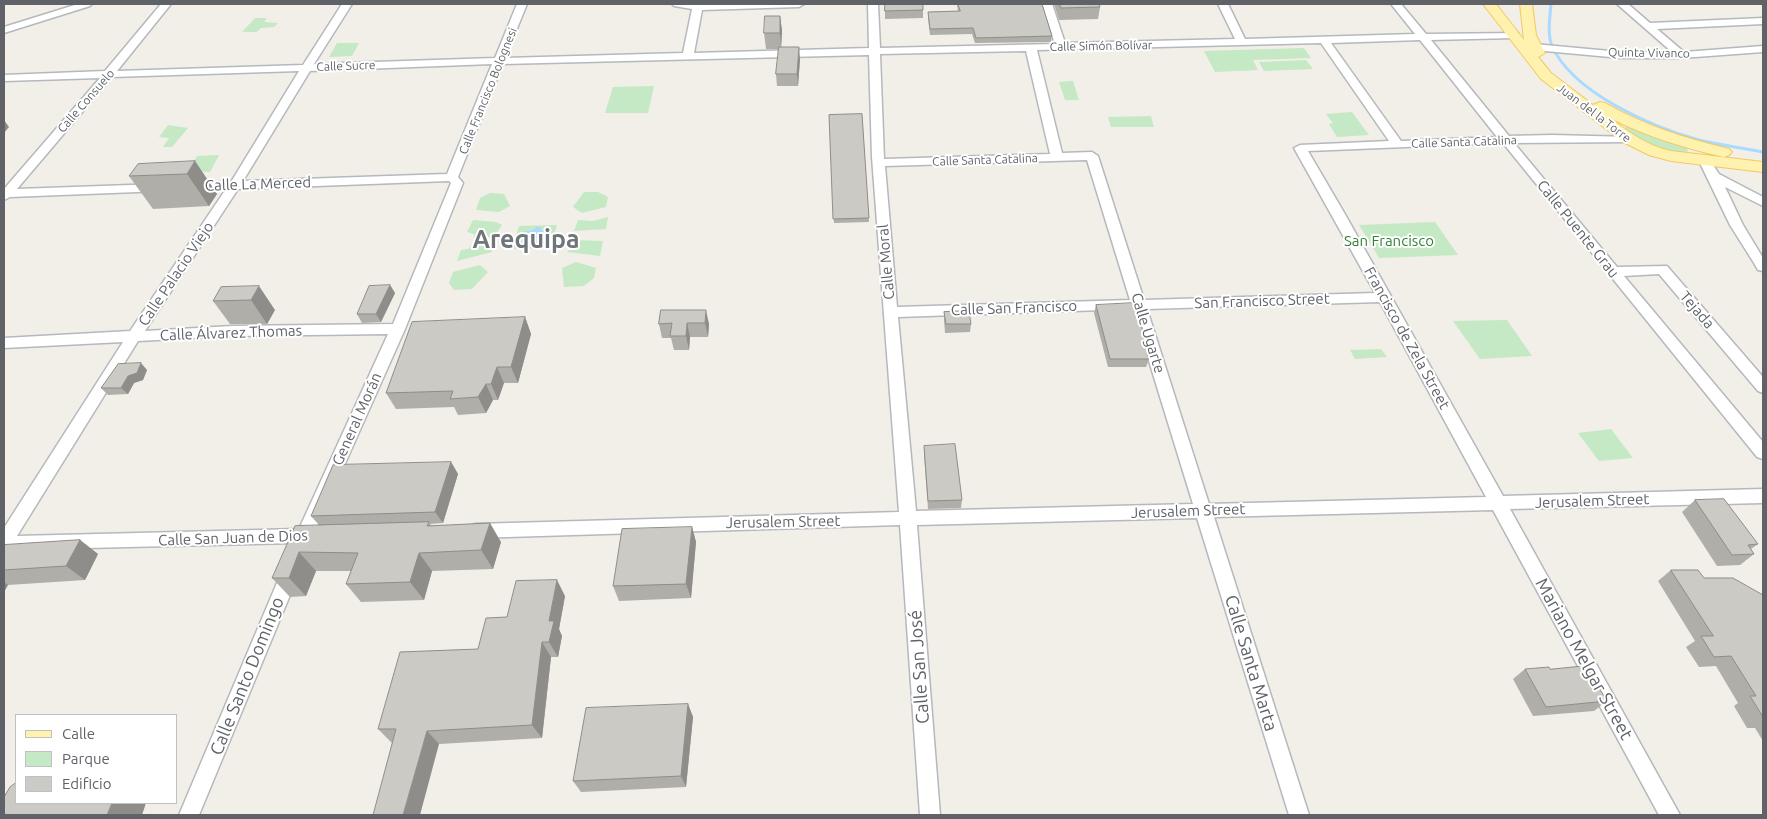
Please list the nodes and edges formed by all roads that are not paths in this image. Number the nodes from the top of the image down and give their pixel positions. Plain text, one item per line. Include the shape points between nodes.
1 (87, 4) edge
2 (166, 4) edge
3 (347, 4) edge
4 (522, 4) edge
5 (677, 4) edge
6 (799, 4) edge
7 (873, 4) edge
8 (1047, 4) edge
9 (1223, 4) edge
10 (1396, 4) edge
11 (1489, 4) edge
12 (1526, 4) edge
13 (1622, 4) edge
14 (698, 5) edge
15 (1763, 21) edge
16 (1648, 26) junction
17 (4, 30) edge
18 (1514, 35) junction
19 (1424, 37) junction
20 (1323, 39) junction
21 (1242, 43) junction
22 (1538, 47) junction
23 (1031, 48) junction
24 (1060, 48) junction
25 (1763, 49) edge
26 (874, 52) junction
27 (1682, 55) junction
28 (688, 56) junction
29 (500, 61) junction
30 (306, 68) junction
31 (1545, 68) junction
32 (108, 75) junction
33 (4, 78) edge
34 (1613, 120) junction
35 (1641, 127) junction
36 (1507, 140) junction
37 (1628, 140) junction
38 (1398, 145) junction
39 (1300, 148) joint
40 (1092, 156) joint
41 (1057, 158) junction
42 (1735, 158) junction
43 (1763, 159) edge
44 (1705, 160) junction
45 (878, 163) junction
46 (1763, 167) edge
47 (452, 177) junction
48 (1716, 177) junction
49 (236, 185) junction
50 (5, 194) edge
51 (1763, 202) edge
52 (1763, 267) edge
53 (1614, 272) junction
54 (1385, 297) junction
55 (1138, 304) junction
56 (891, 312) junction
57 (398, 329) junction
58 (133, 338) junction
59 (4, 343) edge
60 (1763, 387) edge
61 (1763, 453) edge
62 (1763, 496) edge
63 (1498, 504) junction
64 (1204, 511) junction
65 (908, 519) junction
66 (463, 532) edge
67 (305, 536) junction
68 (325, 536) edge
69 (4, 542) edge
70 (189, 815) edge
71 (930, 815) edge
72 (1299, 815) edge
73 (1670, 815) edge

1 - 17 street
2 - 32 street, Calle Consuelo
3 - 30 street, Calle Palacio Viejo
4 - 29 street, Calle Francisco Bolognesi
5 - 14 street
6 - 14 street
7 - 26 street, Calle Moral
8 - 24 street
9 - 21 street
10 - 19 street, Calle Puente Grau
11 - 18 main road, Juan del la Torre
12 - 22 main road, Juan del la Torre via 1527,28
13 - 16 street
14 - 28 street
15 - 16 street
16 - 27 street
18 - 19 street, Calle Simón Bolívar
18 - 31 main road, Juan del la Torre
19 - 20 street, Calle Simón Bolívar
19 - 36 street, Calle Puente Grau
20 - 21 street, Calle Simón Bolívar
20 - 38 street
21 - 24 street, Calle Simón Bolívar
22 - 27 street, Quinta Vivanco
22 - 31 main road, Juan del la Torre
23 - 24 street, Calle Simón Bolívar
23 - 26 street, Calle Simón Bolívar
23 - 41 street
25 - 27 street, Quinta Vivanco
26 - 28 street, Calle Simón Bolívar
26 - 45 street, Calle Moral
28 - 29 street, Calle Sucre
29 - 30 street, Calle Sucre
29 - 47 street, Calle Francisco Bolognesi
30 - 32 street, Calle Sucre
30 - 49 street, Calle Palacio Viejo
31 - 34 main road, Juan del la Torre
32 - 33 street, Calle Sucre
32 - 50 street, Calle Consuelo
34 - 35 main road, Juan del la Torre
34 - 37 main road, Juan del la Torre
35 - 37 main road via 1623,126 1619,129
35 - 42 main road, Juan del la Torre
36 - 37 street, Calle Santa Catalina
36 - 38 street, Calle Santa Catalina
36 - 53 street, Calle Puente Grau
37 - 44 main road, Juan del la Torre via 1654,152
38 - 39 street, Calle Santa Catalina
39 - 54 street, Francisco de Zela Street
40 - 41 street, Calle Santa Catalina
40 - 55 street, Calle Ugarte
41 - 45 street, Calle Santa Catalina
42 - 43 main road, Juan del la Torre
42 - 44 main road, Juan del la Torre
42 - 46 main road, Juan del la Torre
44 - 48 street
45 - 56 street, Calle Moral
47 - 49 street, Calle La Merced
47 - 57 street, Calle Francisco Bolognesi via 457,183
48 - 51 street
48 - 52 street via 1746,243
49 - 50 street, Calle La Merced
49 - 58 street, Calle Palacio Viejo
53 - 60 street, Tejada via 1662,269
53 - 61 street, Calle Puente Grau
54 - 55 street, San Francisco Street
54 - 63 street, Francisco de Zela Street
55 - 56 street, Calle San Francisco
55 - 64 street, Calle Ugarte
56 - 65 street, Calle Moral
57 - 58 street, Calle Álvarez Thomas via 232,331
57 - 67 street, General Morán
58 - 59 street, Calle Álvarez Thomas
58 - 69 street, Calle Palacio Viejo
62 - 63 street, Jerusalem Street
63 - 64 street, Jerusalem Street
63 - 73 street, Mariano Melgar Street
64 - 65 street, Jerusalem Street
64 - 72 street, Calle Santa Marta
65 - 66 street, Jerusalem Street
65 - 71 street, Calle San José
67 - 68 street, Calle San Juan de Dios
67 - 69 street, Calle San Juan de Dios
67 - 70 street, Calle Santo Domingo

